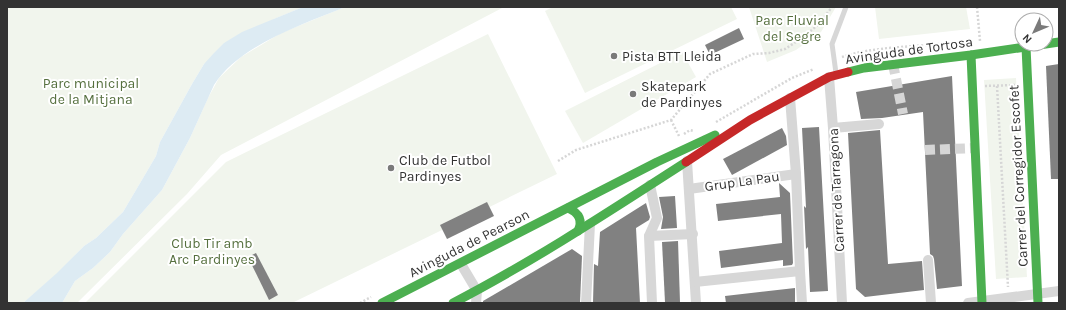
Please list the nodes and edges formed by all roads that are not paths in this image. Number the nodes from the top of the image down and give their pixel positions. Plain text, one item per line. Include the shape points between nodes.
1 (846, 7) edge
2 (1014, 49) edge
3 (1026, 52) edge
4 (971, 55) junction
5 (833, 76) junction
6 (790, 98) junction
7 (750, 120) junction
8 (879, 124) dead end
9 (833, 128) junction
10 (684, 148) junction
11 (687, 161) junction
12 (796, 174) junction
13 (650, 185) junction
14 (689, 189) junction
15 (597, 193) junction
16 (568, 208) junction
17 (590, 224) junction
18 (578, 231) junction
19 (693, 234) junction
20 (649, 236) junction
21 (928, 260) dead end
22 (460, 264) junction
23 (800, 271) junction
24 (695, 282) junction
25 (477, 291) junction
26 (1059, 291) edge
27 (1038, 298) edge
28 (982, 302) edge
29 (382, 303) edge
30 (453, 303) edge
31 (476, 303) edge
32 (586, 303) edge
33 (652, 303) edge
34 (696, 303) edge
35 (802, 303) edge
36 (842, 303) edge
37 (931, 303) edge
38 (968, 303) edge

1 - 5 lane via 832,44
2 - 4 street, Avinguda de Tortosa
3 - 27 street, Carrer del Corregidor Escofet
4 - 5 street, Avinguda de Tortosa via 871,67
4 - 28 street
5 - 6 street, Avinguda de Tortosa
5 - 9 street, Carrer de Tarragona
6 - 7 street, Avinguda de Tortosa
6 - 12 street, Grup La Pau
7 - 10 street, Avinguda de Tortosa
7 - 11 street, Avinguda de Tortosa
8 - 9 street
9 - 36 street, Carrer de Tarragona
10 - 11 street
10 - 15 street, Avinguda de Pearson
11 - 13 street
11 - 14 street
12 - 14 street, Grup La Pau
12 - 23 street, Grup La Pau
13 - 17 street
13 - 20 street via 657,218
14 - 19 street
15 - 16 street, Avinguda de Pearson
15 - 17 street
16 - 18 street via 580,215 582,222
16 - 22 street, Avinguda de Pearson
17 - 18 street
17 - 32 street
18 - 25 street
19 - 20 street
19 - 24 street
20 - 33 street
21 - 37 street
22 - 25 street
22 - 29 street, Avinguda de Pearson
23 - 24 street
23 - 35 street, Grup La Pau
24 - 34 street
25 - 30 street
25 - 31 street
26 - 27 street
27 - 28 street
28 - 38 street

